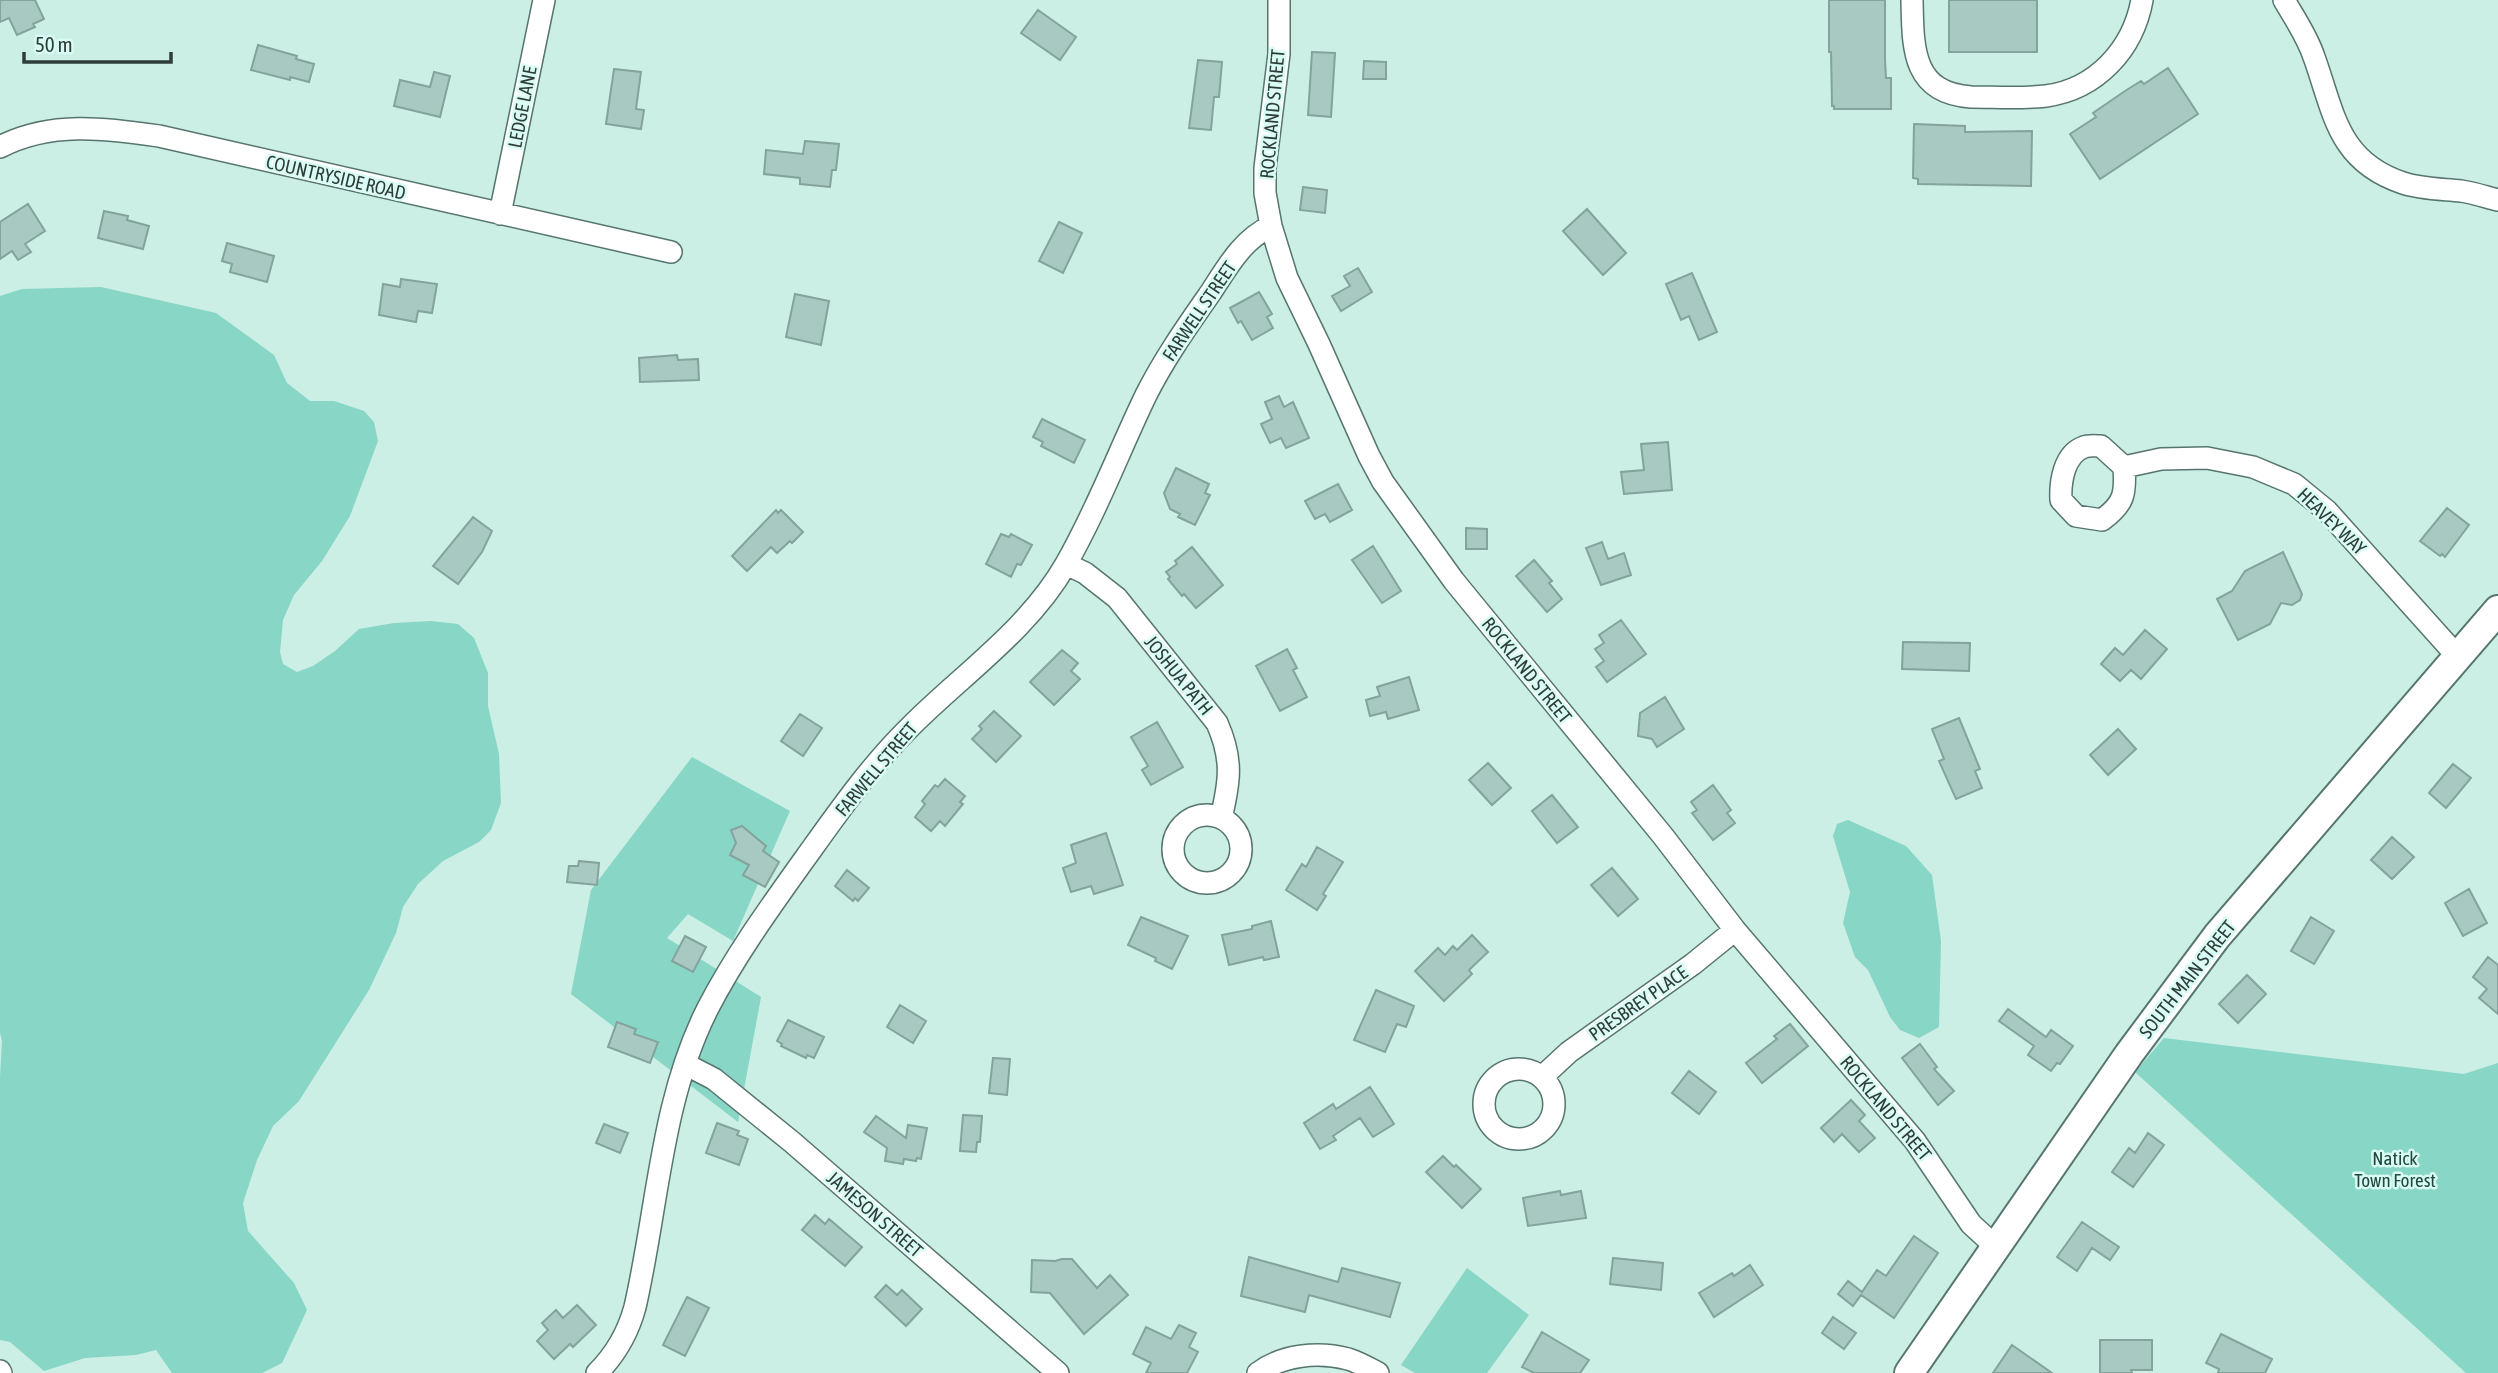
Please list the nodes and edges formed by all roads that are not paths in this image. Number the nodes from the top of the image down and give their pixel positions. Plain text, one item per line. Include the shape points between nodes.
1 (544, 0) edge
2 (1279, 0) edge
3 (1912, 0) edge
4 (2142, 0) edge
5 (2284, 0) edge
6 (0, 147) edge
7 (2498, 200) edge
8 (500, 214) junction
9 (1271, 226) junction
10 (671, 252) dead end
11 (2124, 467) dead end
12 (1066, 564) junction
13 (2498, 610) edge
14 (2458, 657) junction
15 (1221, 818) dead end
16 (1735, 930) junction
17 (685, 1064) junction
18 (1542, 1077) dead end
19 (1996, 1247) junction
20 (597, 1373) edge
21 (1058, 1373) edge
22 (1258, 1373) edge
23 (1378, 1373) edge
24 (1909, 1373) edge

1 - 8 street, LEDGE LANE
2 - 9 street, ROCKLAND STREET via 1279,54 1265,168
3 - 4 street via 1913,49 1920,68 1933,84 1970,97 2044,96 2084,83 2102,72 2123,48
5 - 7 street via 2307,38 2340,132 2363,160 2404,183
6 - 8 street, COUNTRYSIDE ROAD via 27,135 64,129 131,132
8 - 10 street, COUNTRYSIDE ROAD
9 - 12 street, FARWELL STREET via 1240,249 1161,368
9 - 16 street, ROCKLAND STREET via 1287,278 1383,482 1454,581
11 - 14 street, HEAVEY WAY via 2161,459 2207,458 2253,467 2294,484 2327,511
12 - 15 street, JOSHUA PATH via 1117,598 1217,723 1230,765
12 - 17 street, FARWELL STREET via 1023,621 911,726 857,787 741,949 707,1010
13 - 14 main road, SOUTH MAIN STREET
14 - 19 main road, SOUTH MAIN STREET via 2217,936
16 - 18 street, PRESBREY PLACE via 1569,1052
16 - 19 street, ROCKLAND STREET via 1915,1141 1971,1224
17 - 20 street, FARWELL STREET via 666,1134 635,1307 619,1345
17 - 21 street, JAMESON STREET via 713,1079 792,1142
19 - 24 main road, SOUTH MAIN STREET
22 - 23 street via 1279,1360 1318,1354 1349,1359

